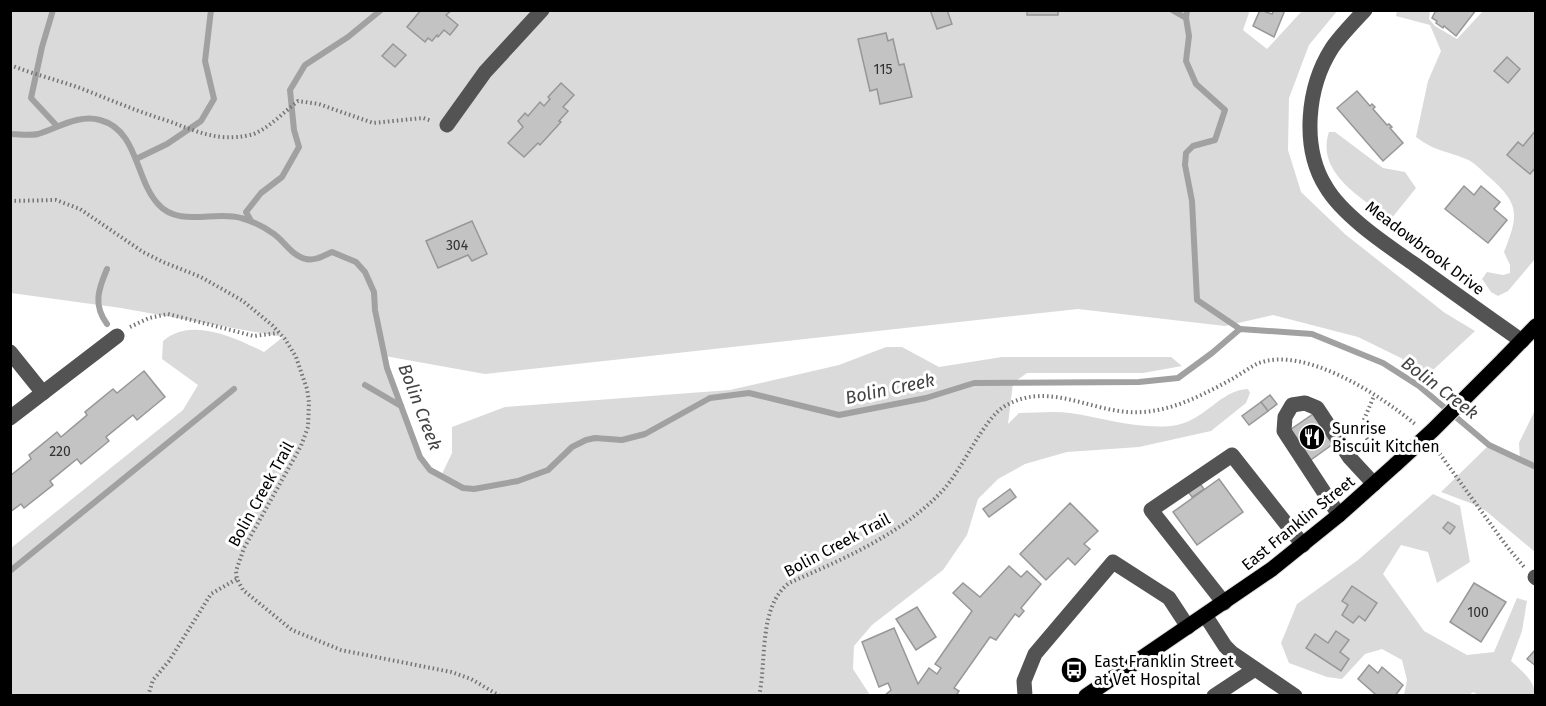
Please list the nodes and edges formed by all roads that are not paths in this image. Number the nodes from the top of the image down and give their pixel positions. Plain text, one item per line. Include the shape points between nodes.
1 (542, 10) edge
2 (1365, 10) edge
3 (447, 125) road end
4 (1536, 326) edge
5 (117, 336) road end
6 (1522, 341) junction
7 (10, 352) edge
8 (43, 393) junction
9 (10, 418) edge
10 (1374, 484) junction
11 (1339, 516) junction
12 (1303, 545) junction
13 (1224, 603) junction
14 (1205, 615) junction
15 (1188, 627) junction
16 (1255, 669) junction
17 (1025, 696) edge
18 (1086, 696) edge
19 (1214, 696) edge
20 (1295, 696) edge

1 - 3 street via 485,72
2 - 6 street, Meadowbrook Drive via 1333,48 1314,88 1311,152 1326,187 1352,217
4 - 6 main road, East Franklin Street
5 - 8 street
6 - 10 main road, East Franklin Street, bridge
7 - 8 street
8 - 9 street
10 - 11 main road, East Franklin Street
10 - 11 street via 1350,458 1317,408 1305,403 1292,405 1285,417 1284,431
11 - 12 main road, East Franklin Street
12 - 13 main road, East Franklin Street
12 - 13 street via 1232,454 1151,510
13 - 14 main road, East Franklin Street
14 - 15 main road, East Franklin Street
14 - 16 street via 1225,646
15 - 17 street via 1169,598 1113,562 1035,654 1024,681
15 - 18 main road, East Franklin Street
16 - 19 street
16 - 20 street

